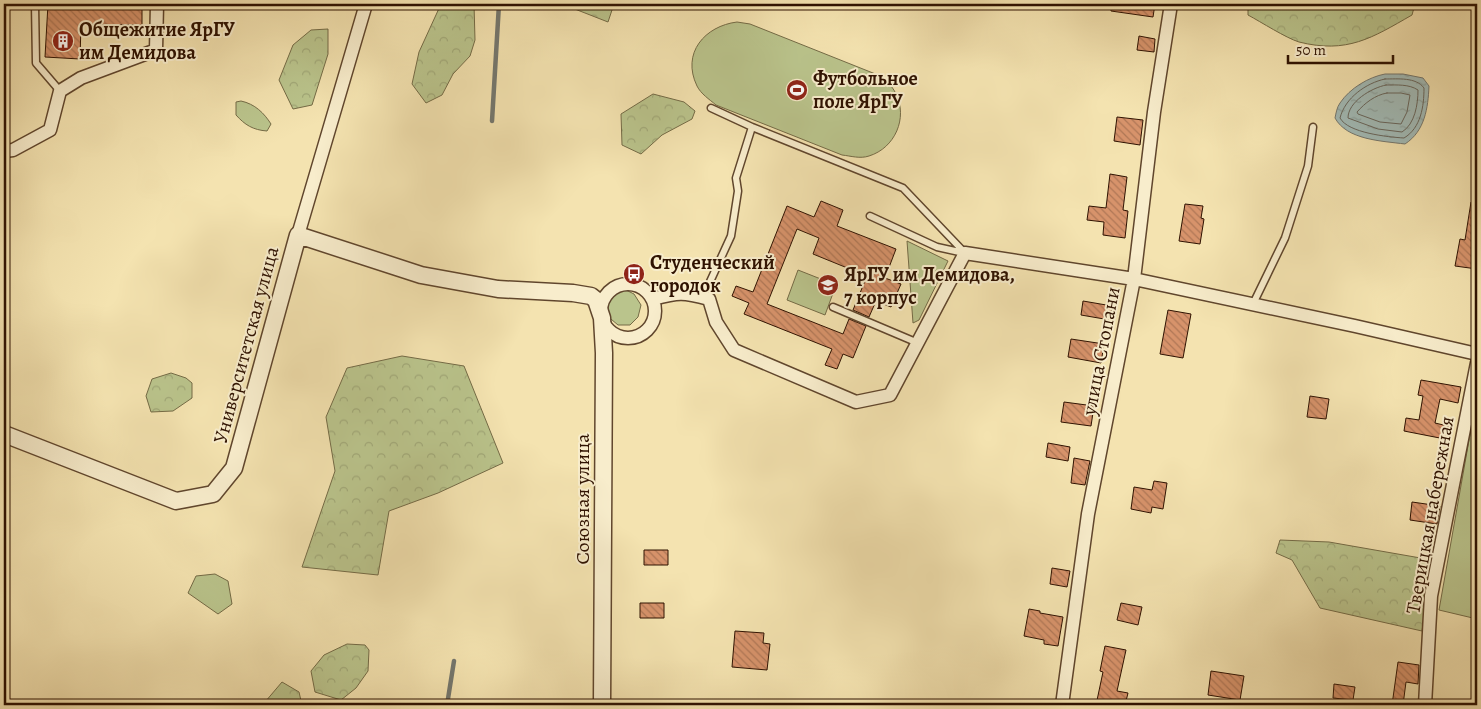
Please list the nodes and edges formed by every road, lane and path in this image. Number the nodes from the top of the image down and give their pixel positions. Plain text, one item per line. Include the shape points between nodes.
1 (35, 4) edge
2 (157, 4) edge
3 (366, 4) edge
4 (1172, 4) edge
5 (60, 91) junction
6 (711, 108) dead end
7 (752, 127) junction
8 (1313, 127) dead end
9 (4, 152) edge
10 (870, 216) dead end
11 (298, 236) junction
12 (965, 253) junction
13 (1134, 279) junction
14 (608, 293) junction
15 (591, 296) junction
16 (703, 297) junction
17 (653, 299) junction
18 (1253, 304) junction
19 (833, 307) dead end
20 (602, 318) junction
21 (918, 343) junction
22 (1477, 354) edge
23 (1477, 363) edge
24 (4, 434) edge
25 (605, 704) edge
26 (1062, 705) edge
27 (1425, 705) edge

1 - 5 lane via 36,63
2 - 5 street via 156,50 81,78
3 - 11 street
4 - 13 street, улица Стопани via 1154,112
5 - 9 street via 50,130
6 - 7 lane
7 - 12 lane via 903,188
7 - 16 lane via 736,178 738,191 731,236
8 - 18 lane via 1308,166 1285,238
10 - 12 lane via 937,247
11 - 15 street, Университетская улица via 421,275 498,289
11 - 24 street, Университетская улица via 234,468 213,494 176,501
12 - 13 street
12 - 21 street
13 - 18 street
13 - 26 street, улица Стопани via 1088,514
14 - 15 street, Университетская улица
14 - 17 street via 615,287 632,284 648,292
14 - 20 street via 603,300
15 - 20 street, Союзная улица via 596,300
16 - 17 street via 677,293
16 - 21 street via 709,299 716,322 734,350 856,402 890,395
17 - 20 street via 656,308 652,326 637,337 619,337 605,326
18 - 22 street
19 - 21 lane
20 - 25 street, Союзная улица
23 - 27 street, Тверицкая набережная via 1431,596

